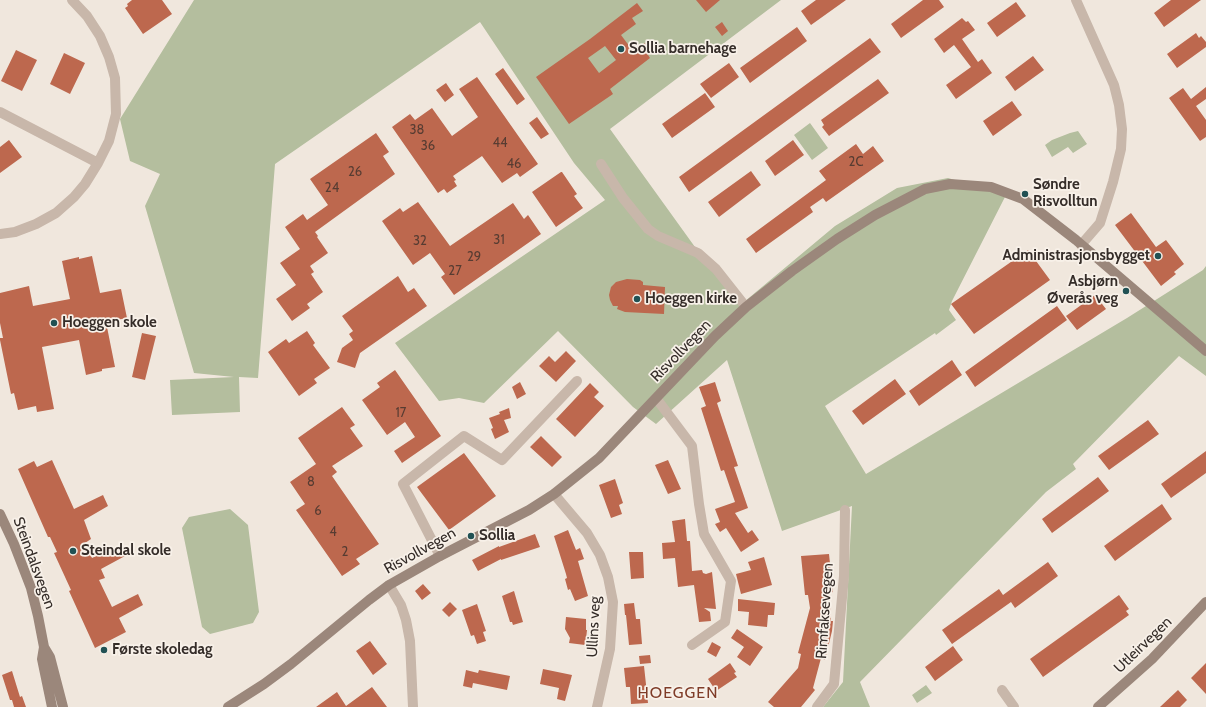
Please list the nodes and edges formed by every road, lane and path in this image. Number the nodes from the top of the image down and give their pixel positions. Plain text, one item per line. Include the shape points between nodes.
1 (72, 0) edge
2 (1076, 0) edge
3 (0, 112) edge
4 (98, 163) junction
5 (601, 164) dead end
6 (0, 234) edge
7 (1081, 245) junction
8 (746, 307) junction
9 (1206, 351) edge
10 (577, 382) dead end
11 (656, 398) junction
12 (554, 494) junction
13 (845, 510) dead end
14 (0, 514) edge
15 (440, 556) junction
16 (389, 585) junction
17 (1206, 602) edge
18 (692, 645) dead end
19 (44, 647) junction
20 (1002, 690) dead end
21 (52, 707) edge
22 (63, 707) edge
23 (228, 707) edge
24 (413, 707) edge
25 (597, 707) edge
26 (817, 707) edge
27 (1014, 707) edge
28 (1098, 707) edge

1 - 4 street via 87,16 100,36 115,78 116,114 109,142
2 - 7 street via 1114,84 1122,129 1121,149 1100,223
3 - 4 street
4 - 6 street via 74,197 56,213 36,224
5 - 8 street via 623,198 648,229 698,254 716,269
7 - 8 street, Risvollvegen via 1023,199 991,187 950,184 925,190 875,215 806,260
7 - 9 street, Risvollvegen
8 - 11 street, Risvollvegen
10 - 15 street via 502,460 464,436 403,484
11 - 12 street, Risvollvegen via 599,458
11 - 18 street via 692,446 704,534 731,581 726,622
12 - 15 street, Risvollvegen via 529,510
12 - 25 street, Ullins veg via 587,533 600,555 608,577 613,602 610,649
13 - 26 street, Rimfaksevegen via 844,576 834,684
14 - 19 street, Steindalsvegen via 30,588
15 - 16 street, Risvollvegen
16 - 23 street, Risvollvegen via 264,684
16 - 24 street via 401,604 406,620 410,641
17 - 28 street, Utleirvegen via 1152,659
19 - 21 street, Steindalsvegen via 42,659
19 - 22 street, Steindalsvegen via 50,657
20 - 27 street

